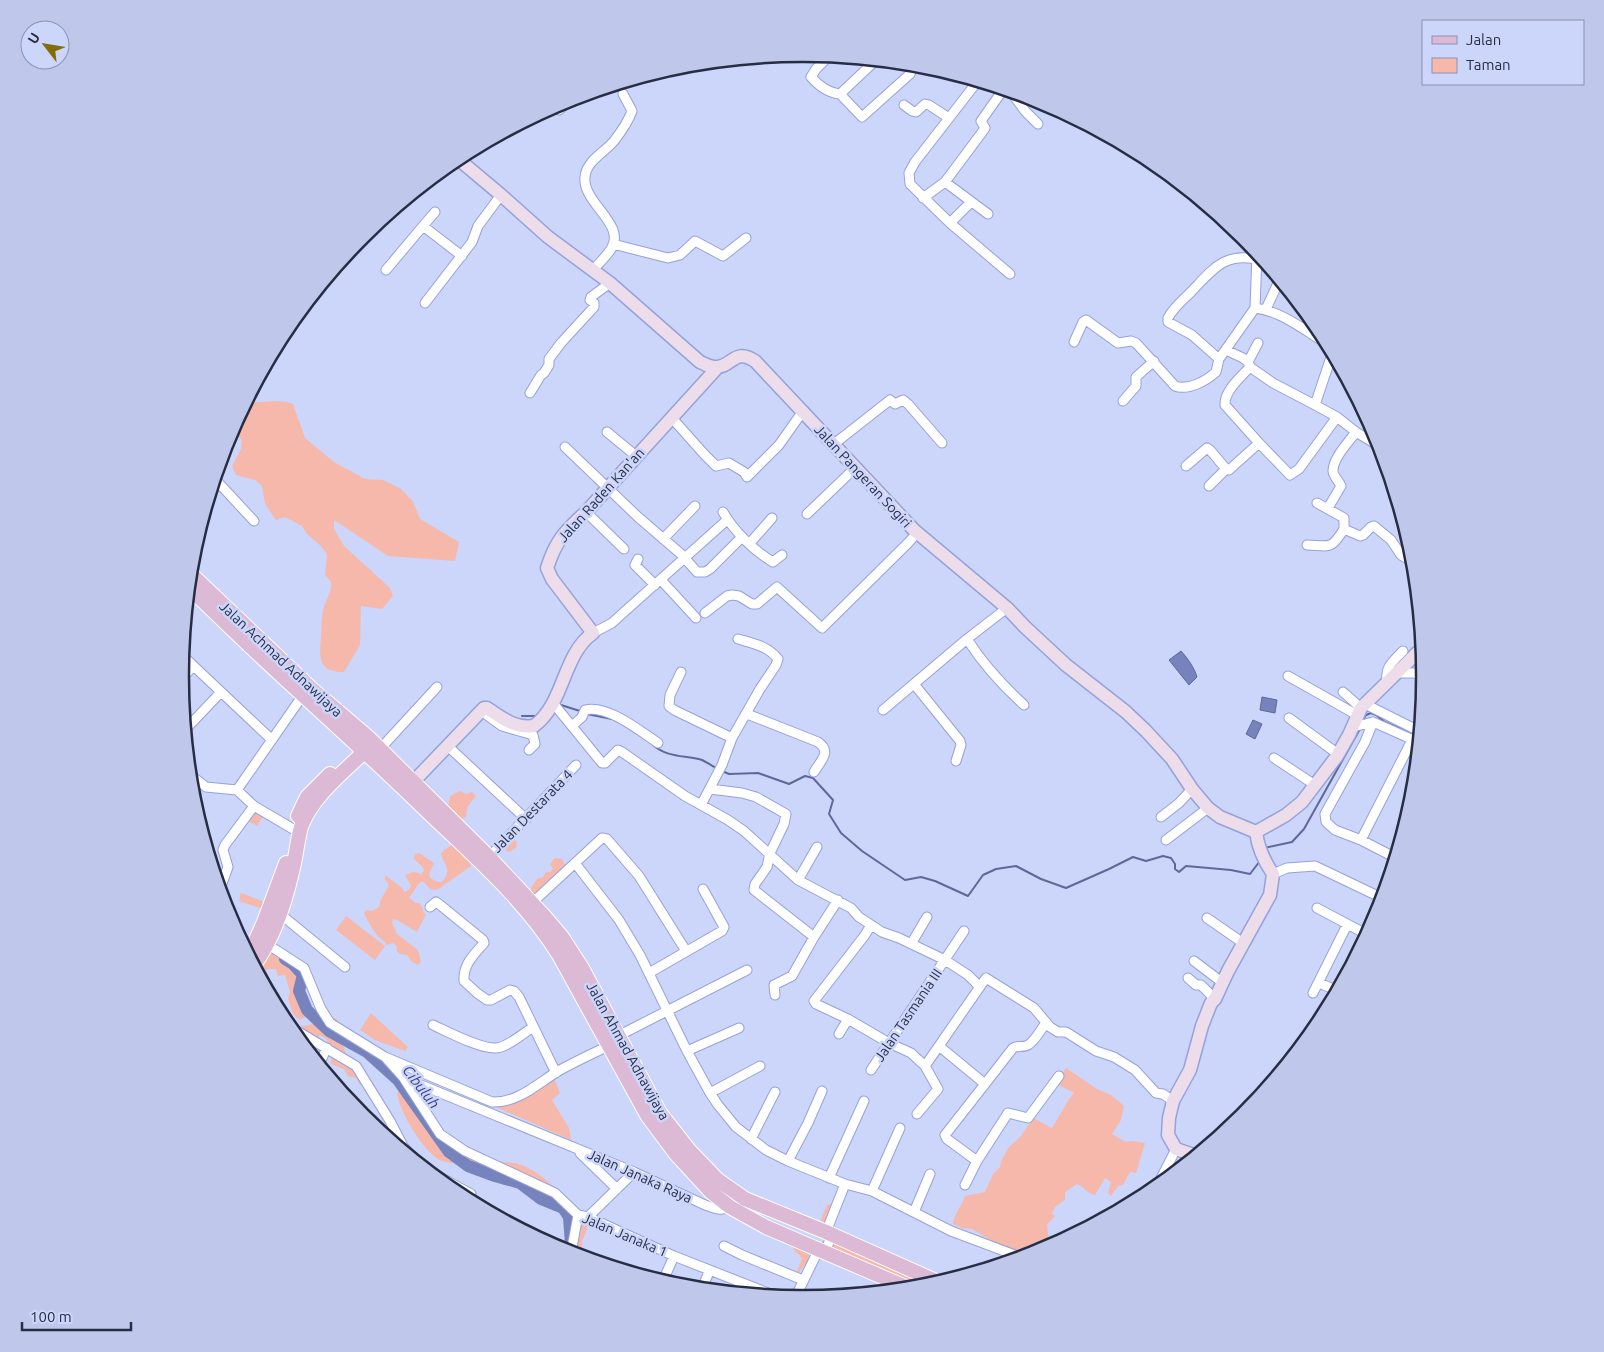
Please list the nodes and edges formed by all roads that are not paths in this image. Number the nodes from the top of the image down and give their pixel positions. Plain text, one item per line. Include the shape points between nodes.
1 (822, 63) edge
2 (869, 67) edge
3 (911, 72) edge
4 (973, 87) edge
5 (623, 94) dead end
6 (840, 94) junction
7 (999, 95) edge
8 (1019, 102) edge
9 (904, 105) dead end
10 (949, 118) junction
11 (1038, 124) dead end
12 (464, 164) edge
13 (945, 182) junction
14 (501, 194) junction
15 (923, 198) junction
16 (971, 202) junction
17 (435, 212) dead end
18 (988, 214) dead end
19 (950, 223) junction
20 (423, 226) junction
21 (746, 238) dead end
22 (613, 244) junction
23 (462, 256) junction
24 (1250, 257) edge
25 (1258, 265) edge
26 (386, 270) dead end
27 (593, 270) junction
28 (1010, 274) dead end
29 (610, 283) junction
30 (1276, 287) edge
31 (425, 303) dead end
32 (1255, 308) junction
33 (1266, 310) junction
34 (1311, 334) edge
35 (1074, 342) dead end
36 (1258, 344) dead end
37 (1226, 350) junction
38 (1219, 359) junction
39 (1154, 361) junction
40 (1329, 363) edge
41 (1249, 365) junction
42 (717, 368) junction
43 (530, 394) dead end
44 (1124, 401) dead end
45 (1315, 404) junction
46 (803, 411) junction
47 (671, 417) junction
48 (1337, 417) junction
49 (607, 432) dead end
50 (1356, 432) junction
51 (1368, 439) edge
52 (942, 443) dead end
53 (1259, 443) junction
54 (834, 444) junction
55 (565, 447) dead end
56 (636, 456) junction
57 (1186, 466) dead end
58 (855, 468) junction
59 (1226, 469) junction
60 (220, 484) edge
61 (1209, 486) dead end
62 (607, 488) junction
63 (1317, 503) dead end
64 (695, 506) dead end
65 (1328, 508) junction
66 (586, 512) junction
67 (807, 514) dead end
68 (772, 518) dead end
69 (254, 520) dead end
70 (1344, 529) junction
71 (916, 533) junction
72 (742, 537) junction
73 (663, 538) junction
74 (750, 544) junction
75 (1307, 545) dead end
76 (624, 549) dead end
77 (782, 555) dead end
78 (1404, 556) edge
79 (638, 558) dead end
80 (684, 559) junction
81 (658, 583) junction
82 (196, 589) edge
83 (1007, 608) junction
84 (705, 613) dead end
85 (696, 618) dead end
86 (593, 633) junction
87 (738, 639) dead end
88 (967, 639) junction
89 (1402, 651) dead end
90 (1415, 655) edge
91 (189, 662) edge
92 (193, 666) junction
93 (189, 670) edge
94 (681, 672) dead end
95 (1396, 673) junction
96 (1416, 674) edge
97 (1288, 676) dead end
98 (914, 684) junction
99 (1387, 684) junction
100 (436, 687) dead end
101 (221, 692) junction
102 (1343, 692) dead end
103 (303, 695) junction
104 (1024, 705) dead end
105 (550, 709) junction
106 (883, 710) dead end
107 (747, 714) junction
108 (1289, 718) dead end
109 (1362, 718) junction
110 (191, 724) edge
111 (572, 726) junction
112 (1413, 730) edge
113 (732, 738) junction
114 (271, 739) junction
115 (1412, 740) edge
116 (658, 743) dead end
117 (369, 745) junction
118 (1411, 749) edge
119 (452, 750) junction
120 (529, 750) dead end
121 (1274, 758) dead end
122 (1344, 759) junction
123 (956, 761) dead end
124 (576, 765) dead end
125 (814, 772) dead end
126 (198, 780) edge
127 (415, 784) junction
128 (1315, 785) junction
129 (710, 788) junction
130 (1192, 789) junction
131 (237, 790) junction
132 (702, 805) junction
133 (254, 806) junction
134 (1208, 808) junction
135 (1161, 817) dead end
136 (526, 819) junction
137 (293, 830) junction
138 (1256, 832) junction
139 (1166, 840) dead end
140 (1361, 840) junction
141 (817, 847) dead end
142 (770, 853) junction
143 (1389, 854) edge
144 (489, 857) junction
145 (575, 863) junction
146 (1269, 868) junction
147 (223, 880) edge
148 (798, 880) junction
149 (703, 890) dead end
150 (1375, 895) edge
151 (838, 900) junction
152 (533, 902) junction
153 (430, 907) dead end
154 (1317, 908) dead end
155 (279, 913) junction
156 (927, 917) dead end
157 (1207, 918) dead end
158 (1347, 925) junction
159 (871, 926) junction
160 (964, 931) dead end
161 (1360, 931) edge
162 (814, 937) junction
163 (1243, 942) junction
164 (911, 944) junction
165 (258, 951) edge
166 (686, 951) junction
167 (945, 960) junction
168 (1194, 961) dead end
169 (345, 967) dead end
170 (747, 970) dead end
171 (649, 974) junction
172 (1188, 978) dead end
173 (1320, 982) junction
174 (582, 983) junction
175 (1223, 983) junction
176 (979, 986) junction
177 (1330, 987) edge
178 (1314, 993) dead end
179 (775, 995) dead end
180 (1215, 999) junction
181 (592, 1002) junction
182 (667, 1011) junction
183 (848, 1019) junction
184 (1046, 1022) junction
185 (433, 1025) dead end
186 (533, 1027) junction
187 (739, 1028) dead end
188 (304, 1034) edge
189 (839, 1034) dead end
190 (618, 1036) junction
191 (889, 1043) junction
192 (608, 1046) junction
193 (939, 1046) junction
194 (328, 1048) junction
195 (687, 1052) junction
196 (385, 1057) junction
197 (322, 1058) edge
198 (760, 1066) dead end
199 (925, 1066) junction
200 (872, 1070) dead end
201 (556, 1073) junction
202 (1059, 1076) dead end
203 (403, 1078) junction
204 (985, 1084) junction
205 (822, 1090) dead end
206 (775, 1092) dead end
207 (710, 1093) junction
208 (864, 1101) dead end
209 (1173, 1101) junction
210 (917, 1114) dead end
211 (900, 1128) dead end
212 (399, 1139) edge
213 (752, 1139) junction
214 (574, 1148) junction
215 (1176, 1148) junction
216 (1188, 1153) edge
217 (788, 1161) junction
218 (977, 1161) junction
219 (1165, 1170) edge
220 (634, 1172) junction
221 (930, 1174) dead end
222 (829, 1178) junction
223 (846, 1184) junction
224 (965, 1185) dead end
225 (617, 1189) junction
226 (872, 1191) junction
227 (708, 1198) junction
228 (748, 1201) junction
229 (766, 1208) junction
230 (914, 1212) junction
231 (743, 1214) junction
232 (583, 1216) junction
233 (759, 1223) junction
234 (826, 1232) junction
235 (573, 1245) edge
236 (724, 1246) dead end
237 (819, 1249) junction
238 (1010, 1253) edge
239 (674, 1256) junction
240 (710, 1270) junction
241 (666, 1274) edge
242 (927, 1277) edge
243 (803, 1280) junction
244 (705, 1281) edge
245 (895, 1282) edge
246 (744, 1283) junction
247 (743, 1286) edge
248 (754, 1287) edge
249 (799, 1290) edge

1 - 6 street via 812,77 822,88 832,94
2 - 6 street
3 - 6 street via 862,117
4 - 10 street
5 - 22 street via 632,111 628,122 587,168 584,179 588,194 609,222
7 - 13 street via 980,121 985,128
8 - 11 street
9 - 10 street via 916,112 929,104
10 - 15 street via 909,173 910,184
12 - 14 street
13 - 15 street
13 - 16 street
14 - 23 street
14 - 27 street via 548,237
15 - 19 street
16 - 18 street
16 - 19 street
17 - 20 street
19 - 28 street
20 - 23 street
20 - 26 street
21 - 22 street via 723,256 696,241 680,255 668,258
22 - 27 street
23 - 31 street
24 - 38 street via 1235,258 1215,266 1168,318 1168,322 1192,336
25 - 32 street
27 - 29 street
29 - 42 street via 700,362
29 - 43 street via 591,297 594,307 549,359 549,365
30 - 33 street
32 - 33 street
32 - 37 street
33 - 34 street
35 - 39 street via 1086,320 1118,343 1136,343
36 - 41 street
37 - 38 street
37 - 41 street
38 - 39 street via 1216,372 1198,384 1180,388
39 - 44 street via 1136,377 1136,386
40 - 45 street
41 - 45 street via 1273,383
41 - 53 street via 1231,388 1225,406
42 - 46 street, Jalan Pangeran Sogiri via 737,356 747,356
42 - 47 street, Jalan Raden Kan'an
45 - 48 street
46 - 47 street via 779,445 747,476 730,463 716,466
46 - 54 street, Jalan Pangeran Sogiri
47 - 56 street, Jalan Raden Kan'an
48 - 50 street
48 - 53 street via 1299,469 1290,475
49 - 56 street
50 - 51 street
50 - 65 street via 1335,465 1334,476 1341,486
52 - 54 street via 908,404 903,400 895,404 890,400
53 - 59 street via 1231,469
54 - 58 street, Jalan Pangeran Sogiri
55 - 62 street
56 - 62 street, Jalan Raden Kan'an
57 - 59 street via 1207,448
58 - 67 street
58 - 71 street, Jalan Pangeran Sogiri
59 - 61 street
60 - 69 street
62 - 66 street, Jalan Raden Kan'an
62 - 73 street
63 - 65 street
64 - 73 street
65 - 70 street via 1344,519
66 - 76 street
66 - 86 street, Jalan Raden Kan'an via 564,532 547,568
68 - 74 street
70 - 75 street via 1332,546
70 - 78 street via 1360,536 1374,526 1392,540
71 - 83 street, Jalan Pangeran Sogiri
71 - 84 street via 822,628 777,587 757,604 732,595
72 - 74 street
72 - 80 street via 706,572 697,572
72 - 80 street via 725,516
73 - 80 street
74 - 77 street via 772,562
79 - 81 street via 634,564
80 - 81 street
81 - 85 street
81 - 86 street via 612,623
82 - 103 main road, Jalan Achmad Adnawijaya
82 - 117 main road, Jalan Achmad Adnawijaya via 312,690
83 - 88 street
83 - 130 street, Jalan Pangeran Sogiri via 1066,665 1146,731 1172,759
86 - 105 street via 574,655
87 - 107 street via 764,647 778,659
88 - 98 street
88 - 104 street via 988,669
89 - 99 street via 1385,673
90 - 95 street
91 - 92 street
92 - 93 street
92 - 101 street
94 - 113 street via 670,694 669,706
95 - 96 street
95 - 99 street
97 - 109 street
98 - 106 street
98 - 123 street via 960,741
99 - 109 street
100 - 117 street
101 - 110 street
101 - 114 street
102 - 109 street
103 - 114 street
103 - 117 main road, Jalan Achmad Adnawijaya
105 - 111 street via 562,715
105 - 127 street via 534,726 519,726 484,708
107 - 113 street
107 - 125 street via 824,747 826,751
108 - 122 street
109 - 112 street
109 - 115 street
109 - 122 street
109 - 122 street via 1365,742
111 - 116 street via 588,709 594,709 619,717
111 - 132 street via 602,763 618,750
113 - 129 street
114 - 131 street
117 - 127 main road, Jalan Ahmad Adnawijaya
117 - 137 main road via 307,797
117 - 155 main road via 308,812 301,827 293,871
117 - 174 main road, Jalan Ahmad Adnawijaya via 536,920
118 - 140 street
119 - 120 street via 485,715 502,726 533,735 535,744
119 - 127 street
119 - 136 street
121 - 128 street
122 - 128 street
122 - 140 street via 1325,818 1335,830
124 - 136 street, Jalan Destarata 4
126 - 131 street via 206,787
127 - 144 main road, Jalan Ahmad Adnawijaya
128 - 138 street via 1286,815
129 - 132 street
129 - 142 street via 742,792 786,814
130 - 134 street, Jalan Pangeran Sogiri
130 - 135 street
131 - 133 street
132 - 142 street via 728,820
133 - 137 street
133 - 147 street via 223,850 228,867
134 - 138 street, Jalan Pangeran Sogiri via 1220,817
134 - 139 street
136 - 144 street, Jalan Destarata 4
137 - 165 main road
138 - 146 street
140 - 143 street
141 - 148 street
142 - 148 street
142 - 162 street via 767,867 754,890
144 - 152 main road, Jalan Ahmad Adnawijaya
145 - 152 street
145 - 166 street via 602,838 606,839 639,876
145 - 171 street via 619,920
146 - 150 street via 1315,866
146 - 163 street via 1270,894
148 - 151 street
149 - 166 street via 724,927
151 - 159 street
151 - 162 street
152 - 174 main road, Jalan Ahmad Adnawijaya via 562,937
153 - 186 street via 436,902 482,938 484,943 466,966 464,981 487,1000 514,991
154 - 158 street
155 - 165 main road
155 - 169 street
156 - 164 street
157 - 163 street
158 - 161 street
158 - 173 street
159 - 164 street
159 - 183 street via 816,999 816,1004
160 - 167 street, Jalan Tasmania III
162 - 179 street via 792,976 774,985
163 - 175 street
164 - 167 street
165 - 196 street via 304,968 321,1010 330,1023
166 - 171 street
167 - 176 street
167 - 191 street, Jalan Tasmania III
168 - 175 street
170 - 182 street
171 - 182 street
172 - 180 street
173 - 177 street
173 - 178 street
174 - 181 main road, Jalan Ahmad Adnawijaya
175 - 180 street
176 - 184 street via 988,978 1034,1008
176 - 193 street
180 - 209 street via 1205,1017 1190,1070
181 - 190 main road, Jalan Ahmad Adnawijaya
181 - 192 main road, Jalan Ahmad Adnawijaya
182 - 190 street
182 - 195 street
183 - 189 street
183 - 191 street
184 - 204 street via 1030,1044 1013,1048
184 - 209 street via 1058,1032 1066,1032 1135,1070 1156,1093
185 - 186 street via 463,1039 496,1048
186 - 201 street
187 - 195 street
188 - 194 street
190 - 228 main road, Jalan Ahmad Adnawijaya via 660,1114 674,1132 718,1180
191 - 199 street via 911,1053
191 - 200 street, Jalan Tasmania III
192 - 201 street
192 - 227 main road, Jalan Ahmad Adnawijaya via 647,1115
193 - 199 street
193 - 204 street
194 - 197 street
194 - 212 street via 356,1066
195 - 207 street
196 - 201 street via 492,1102 515,1098
196 - 203 street, Jalan Janaka 1
198 - 207 street
199 - 210 street via 938,1089
202 - 218 street via 1028,1118 1008,1113
203 - 214 street, Jalan Janaka Raya
203 - 232 street, Jalan Janaka 1 via 440,1134 465,1151 555,1194
204 - 218 street via 945,1136
205 - 217 street
206 - 213 street
207 - 213 street via 736,1127
208 - 222 street
209 - 215 street via 1168,1136
211 - 226 street
213 - 217 street
214 - 220 street, Jalan Janaka Raya
214 - 225 street, Jalan Janaka Raya
215 - 216 street
215 - 219 street
217 - 222 street
218 - 224 street
220 - 225 street
220 - 227 street, Jalan Janaka Raya
221 - 230 street
222 - 223 street
223 - 226 street
223 - 234 street
225 - 232 street
226 - 230 street
227 - 231 main road, Jalan Ahmad Adnawijaya
228 - 229 main road, Jalan Ahmad Adnawijaya
228 - 231 main road via 751,1208
229 - 233 main road via 758,1214
229 - 234 main road, Jalan Ahmad Adnawijaya
230 - 238 street via 951,1231
231 - 233 main road, Jalan Ahmad Adnawijaya
232 - 235 street
232 - 239 street, Jalan Janaka 1
233 - 237 main road, Jalan Ahmad Adnawijaya
234 - 237 street via 830,1238 828,1245
234 - 242 main road, Jalan Ahmad Adnawijaya
236 - 243 street
237 - 243 street
237 - 245 main road, Jalan Ahmad Adnawijaya
239 - 240 street, Jalan Janaka 1
239 - 241 street
240 - 244 street
240 - 246 street, Jalan Janaka 1
243 - 249 street
246 - 247 street
246 - 248 street, Jalan Janaka 1

